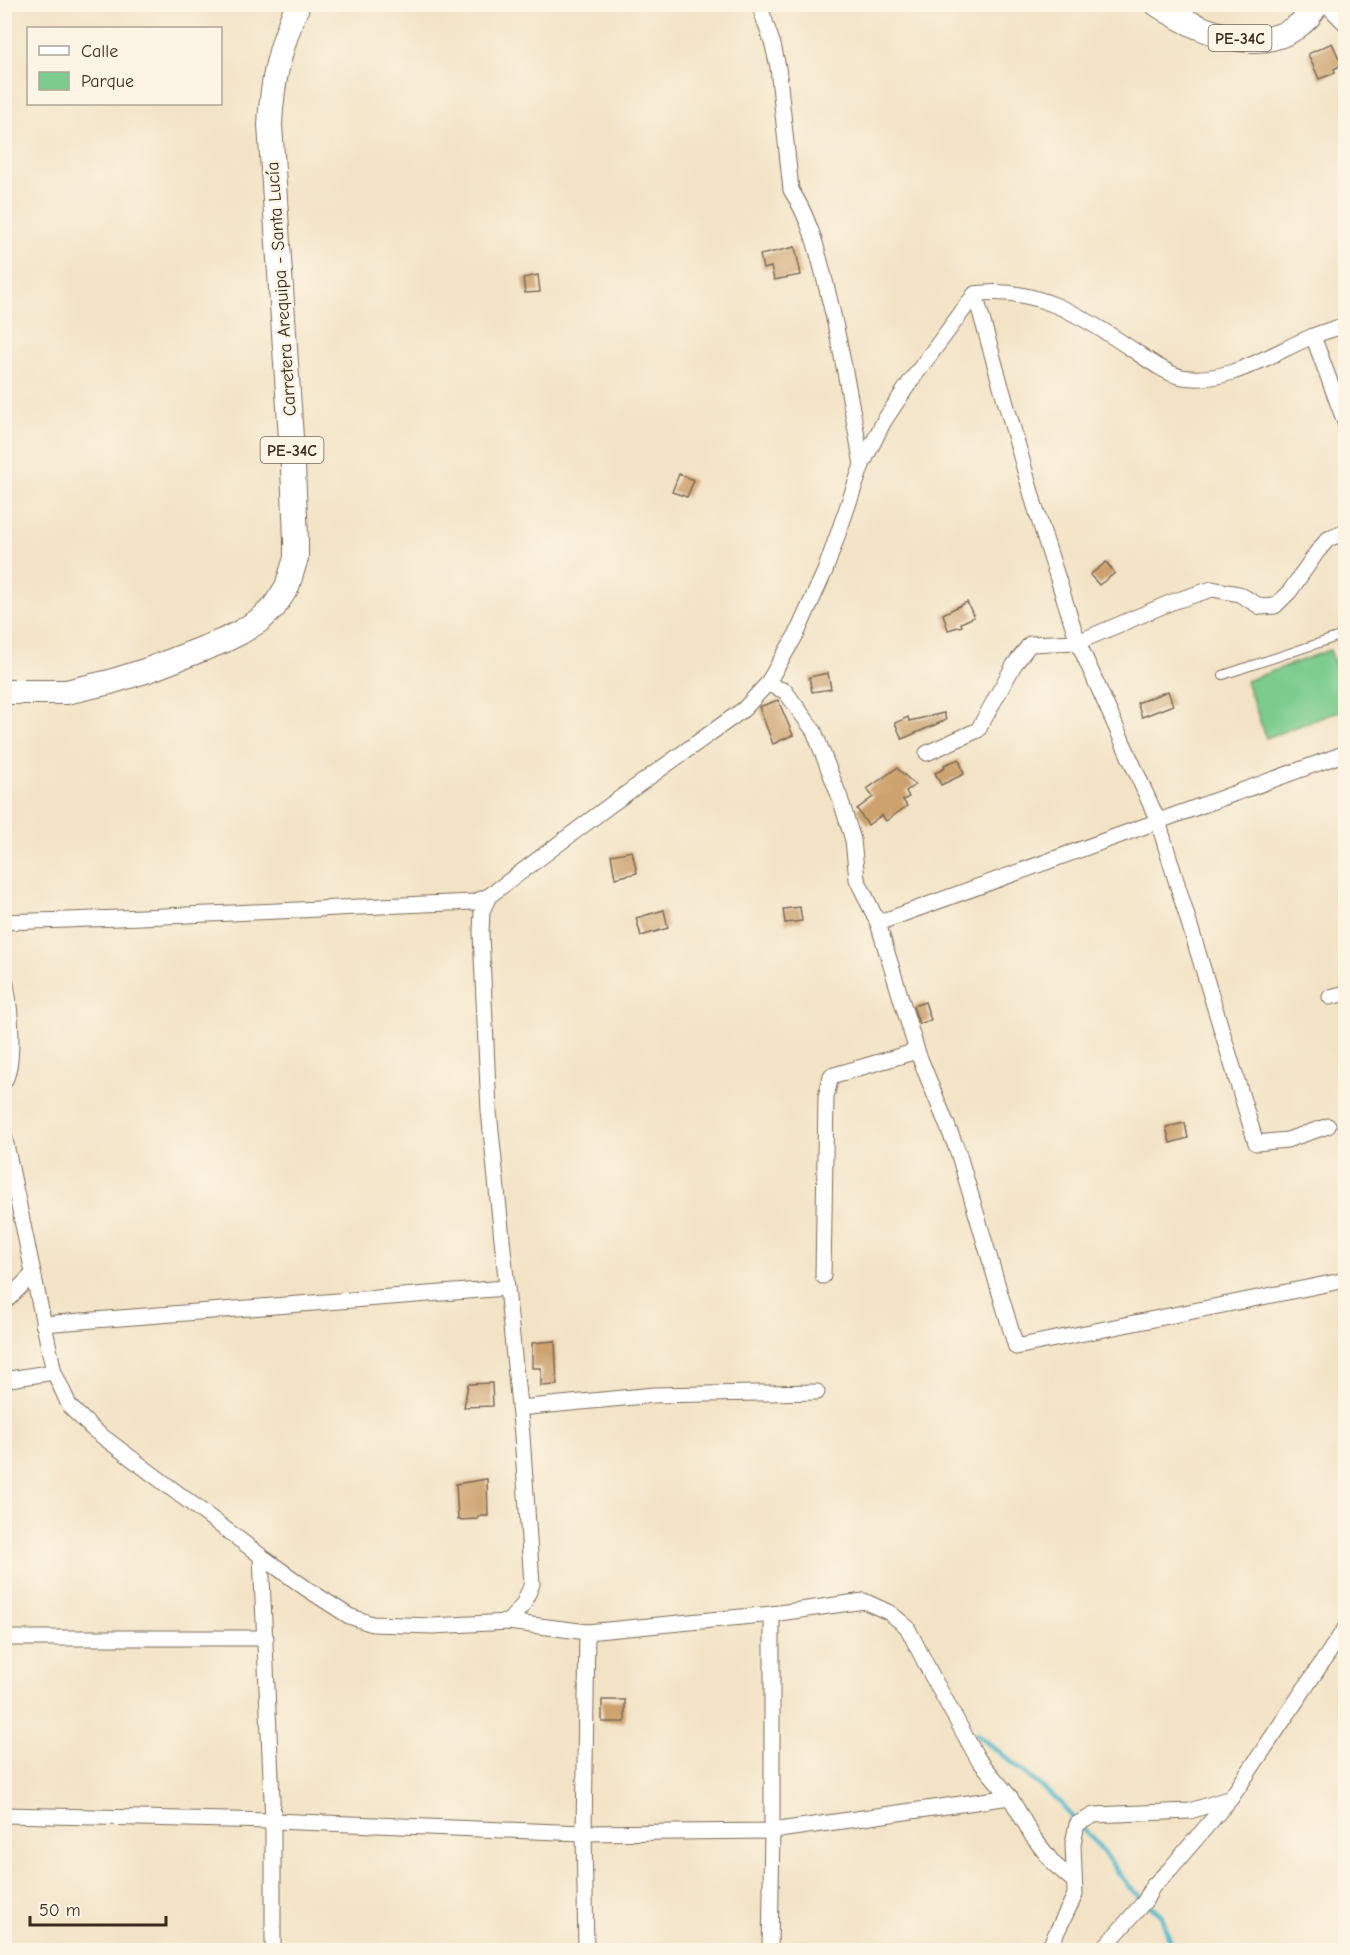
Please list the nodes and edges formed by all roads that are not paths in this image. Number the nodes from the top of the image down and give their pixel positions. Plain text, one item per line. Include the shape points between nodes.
1 (298, 4) edge
2 (763, 4) edge
3 (1157, 4) edge
4 (1316, 4) edge
5 (1326, 4) edge
6 (1346, 24) edge
7 (975, 294) junction
8 (1346, 326) edge
9 (1313, 336) junction
10 (1346, 425) edge
11 (862, 465) junction
12 (1346, 532) edge
13 (1346, 634) edge
14 (1078, 642) junction
15 (1223, 675) dead end
16 (767, 684) junction
17 (4, 692) edge
18 (927, 753) dead end
19 (1346, 753) edge
20 (1158, 821) junction
21 (489, 896) junction
22 (4, 922) edge
23 (878, 923) junction
24 (4, 975) edge
25 (1346, 993) edge
26 (1330, 997) dead end
27 (917, 1051) junction
28 (4, 1082) edge
29 (1328, 1126) dead end
30 (4, 1136) edge
31 (33, 1274) junction
32 (823, 1276) dead end
33 (1346, 1280) edge
34 (506, 1288) junction
35 (4, 1303) edge
36 (44, 1324) junction
37 (54, 1372) junction
38 (4, 1380) edge
39 (817, 1392) dead end
40 (519, 1408) junction
41 (261, 1556) junction
42 (772, 1614) junction
43 (508, 1622) junction
44 (1346, 1627) edge
45 (586, 1632) junction
46 (4, 1638) edge
47 (266, 1638) junction
48 (1010, 1797) junction
49 (1231, 1798) junction
50 (4, 1815) edge
51 (273, 1821) junction
52 (772, 1831) junction
53 (584, 1833) junction
54 (1074, 1881) junction
55 (273, 1950) edge
56 (586, 1950) edge
57 (770, 1950) edge
58 (1048, 1950) edge
59 (1102, 1950) edge

1 - 17 main road, Carretera Arequipa - Santa Lucía / PE-34C via 278,61 270,125 296,540 296,558 287,587 274,607 241,632 148,670 66,692
2 - 11 street via 762,13 778,67 791,190 813,233 842,352
3 - 4 main road, PE-34C via 1182,19 1231,37 1256,39 1278,37 1292,30 1305,22
5 - 6 street
7 - 9 street via 1015,292 1041,298 1081,317 1180,377 1234,372
7 - 11 street via 884,421
7 - 14 street
8 - 9 street
9 - 10 street
11 - 16 street via 825,571 797,633
12 - 14 street via 1328,539 1275,606 1261,607 1239,594 1212,589
13 - 15 lane
14 - 18 street via 1030,644 1014,664 978,730
14 - 20 street
16 - 21 street via 744,709
16 - 23 street via 784,691 814,731 853,840 857,879
19 - 20 street
20 - 23 street
20 - 29 street via 1256,1143 1287,1140
21 - 22 street via 474,902
21 - 34 street via 481,933 487,1077
23 - 27 street
24 - 28 street via 10,1030 9,1074
25 - 26 street
27 - 32 street via 831,1076 826,1097
27 - 33 street via 958,1152 1016,1347
30 - 31 street
31 - 35 street
31 - 36 street
34 - 36 street
34 - 40 street
36 - 37 street
37 - 38 street
37 - 41 street via 70,1407 94,1430
39 - 40 street via 654,1395
40 - 43 street via 532,1584 523,1605
41 - 43 street via 349,1616 372,1624
41 - 47 street
42 - 45 street
42 - 48 street via 864,1601 890,1613 907,1627 978,1759
42 - 52 street
43 - 45 street
44 - 49 street
45 - 53 street
46 - 47 street
47 - 51 street
48 - 52 street
48 - 54 street via 1033,1837 1054,1864
49 - 54 street via 1190,1811 1094,1815 1077,1824
49 - 59 street
50 - 51 street
51 - 53 street
51 - 55 street
52 - 53 street
52 - 57 street
53 - 56 street
54 - 58 street via 1075,1895

